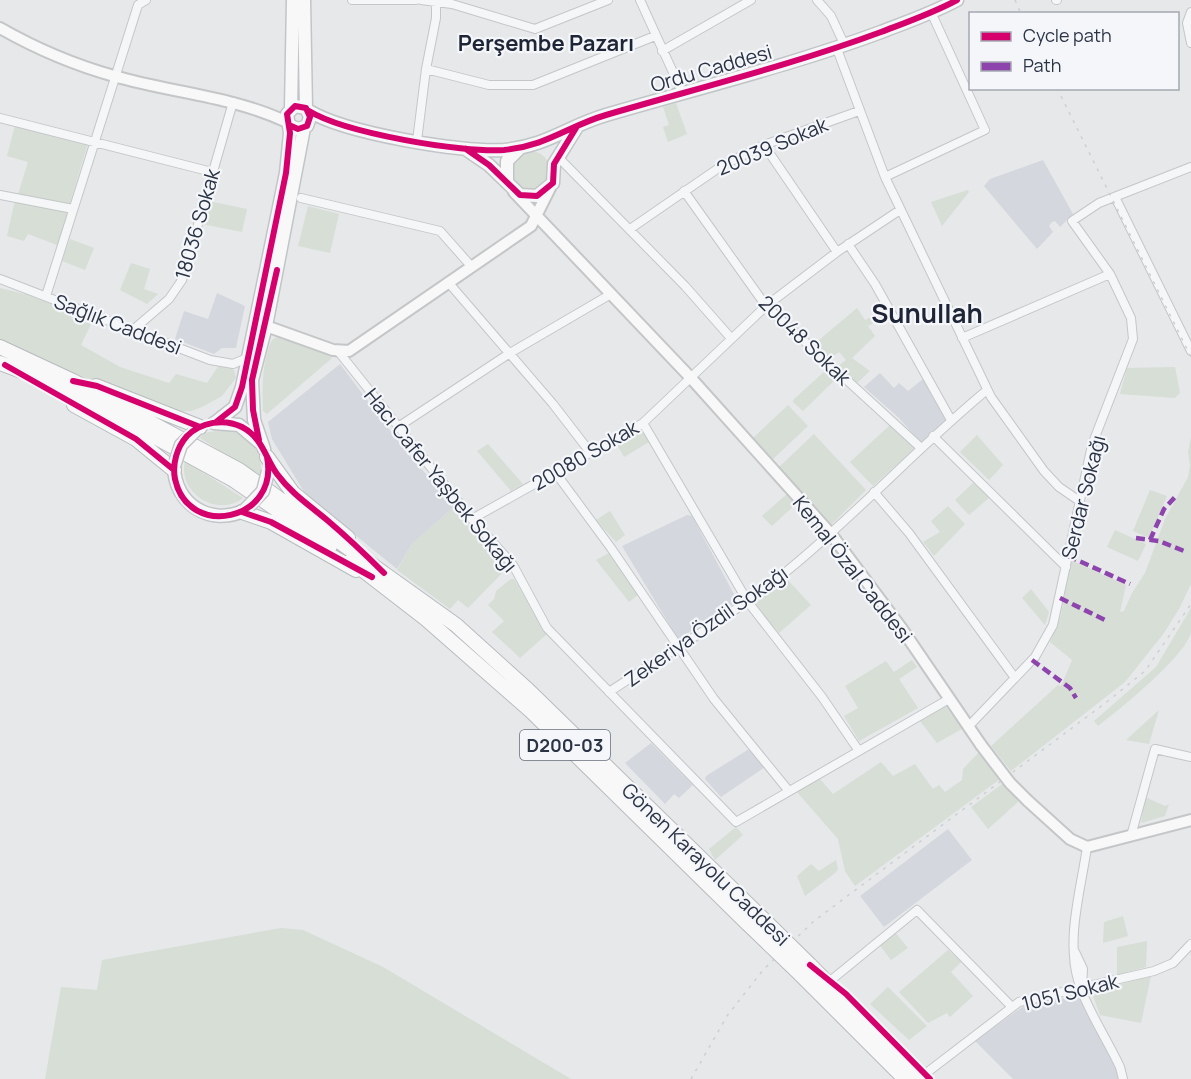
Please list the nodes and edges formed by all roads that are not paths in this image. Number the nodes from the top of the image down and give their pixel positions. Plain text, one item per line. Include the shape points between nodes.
1 (128, 0) edge
2 (146, 0) edge
3 (293, 0) edge
4 (304, 0) edge
5 (419, 0) edge
6 (608, 0) edge
7 (640, 0) edge
8 (751, 0) edge
9 (817, 0) edge
10 (957, 0) edge
11 (352, 1) edge
12 (436, 1) edge
13 (138, 5) junction
14 (931, 12) junction
15 (1191, 12) edge
16 (0, 28) edge
17 (655, 36) junction
18 (1191, 43) edge
19 (841, 47) junction
20 (662, 51) junction
21 (426, 69) junction
22 (114, 76) junction
23 (682, 93) junction
24 (233, 102) junction
25 (308, 110) junction
26 (859, 111) junction
27 (289, 116) junction
28 (0, 118) edge
29 (580, 123) junction
30 (333, 124) junction
31 (305, 127) junction
32 (94, 140) junction
33 (417, 141) junction
34 (764, 145) junction
35 (525, 147) junction
36 (465, 149) junction
37 (558, 164) junction
38 (1191, 167) edge
39 (212, 172) junction
40 (885, 177) junction
41 (510, 186) junction
42 (550, 188) junction
43 (684, 190) junction
44 (0, 195) edge
45 (1114, 197) junction
46 (301, 198) dead end
47 (545, 202) junction
48 (73, 209) junction
49 (900, 210) junction
50 (536, 217) junction
51 (546, 228) junction
52 (630, 229) junction
53 (848, 244) junction
54 (837, 252) junction
55 (471, 266) junction
56 (1110, 274) junction
57 (0, 279) edge
58 (448, 282) junction
59 (611, 294) junction
60 (45, 296) junction
61 (766, 306) junction
62 (266, 326) junction
63 (134, 329) junction
64 (730, 337) junction
65 (963, 338) junction
66 (0, 347) edge
67 (338, 351) junction
68 (1191, 351) edge
69 (510, 353) junction
70 (243, 363) junction
71 (2, 364) edge
72 (690, 377) junction
73 (73, 381) junction
74 (987, 390) junction
75 (951, 420) junction
76 (216, 422) junction
77 (643, 423) junction
78 (398, 427) junction
79 (199, 428) junction
80 (933, 436) junction
81 (920, 447) junction
82 (590, 452) junction
83 (266, 459) junction
84 (174, 468) junction
85 (555, 472) junction
86 (874, 492) junction
87 (1078, 500) junction
88 (244, 511) junction
89 (472, 519) junction
90 (831, 534) junction
91 (1066, 567) junction
92 (378, 575) junction
93 (748, 602) junction
94 (678, 646) junction
95 (1015, 678) junction
96 (609, 692) junction
97 (950, 699) junction
98 (968, 727) junction
99 (859, 751) junction
100 (1191, 757) edge
101 (788, 790) junction
102 (1191, 820) edge
103 (1131, 836) junction
104 (1087, 847) junction
105 (1191, 944) edge
106 (805, 970) junction
107 (830, 981) junction
108 (1081, 989) junction
109 (1012, 1007) junction
110 (894, 1068) edge
111 (926, 1077) edge
112 (905, 1079) edge
113 (1123, 1079) edge

1 - 13 street
2 - 13 street
3 - 27 main road
4 - 25 main road
5 - 11 street
5 - 12 street
6 - 12 street via 535,29
7 - 17 street
8 - 20 street
9 - 19 street via 831,16
10 - 14 main road, Ordu Caddesi
12 - 21 street
13 - 22 street
14 - 19 main road, Ordu Caddesi
14 - 40 street via 985,130
15 - 18 street via 1187,23
16 - 22 main road via 47,52
17 - 20 street
17 - 21 street via 533,85 489,86
19 - 23 main road, Ordu Caddesi
19 - 26 street
20 - 23 street
21 - 33 street
22 - 24 main road
22 - 32 street
23 - 29 main road, Ordu Caddesi
24 - 27 main road
24 - 39 street, 18036 Sokak
25 - 27 main road via 299,105
25 - 30 main road
25 - 31 main road via 310,120
26 - 34 street, 20039 Sokak
26 - 40 street
27 - 31 main road via 298,129
27 - 70 main road via 286,173
28 - 32 street
29 - 35 main road, Ordu Caddesi via 546,142
29 - 37 main road
30 - 31 main road
30 - 33 main road, Ordu Caddesi
31 - 62 main road
32 - 39 street
32 - 48 street
33 - 36 main road, Ordu Caddesi
34 - 43 street, 20039 Sokak
34 - 54 street
35 - 36 main road, Ordu Caddesi
35 - 37 main road via 541,148
35 - 41 main road via 507,161 505,176
36 - 41 main road
37 - 42 main road
37 - 52 street
38 - 45 street
39 - 63 street, 18036 Sokak via 182,280 169,299
40 - 49 street
41 - 42 main road via 528,197
41 - 50 main road, Kemal Özal Caddesi
42 - 47 main road
43 - 52 street, 20039 Sokak
43 - 61 street, 20048 Sokak
44 - 48 street
45 - 56 street, Serdar Sokağı via 1092,206 1072,221
45 - 68 street
46 - 55 street via 440,231
47 - 50 main road
47 - 51 main road
48 - 60 street
49 - 53 street, 20080 Sokak
49 - 65 street
50 - 51 main road, Kemal Özal Caddesi
50 - 55 main road via 522,232
51 - 59 main road, Kemal Özal Caddesi
52 - 64 street
53 - 54 street, 20080 Sokak
53 - 75 street via 875,284
54 - 61 street, 20080 Sokak
55 - 58 main road
56 - 65 street
56 - 87 street, Serdar Sokağı via 1131,318 1133,339 1092,445
57 - 60 street, Sağlık Caddesi
58 - 67 main road via 351,350
58 - 69 street
59 - 69 street
59 - 72 main road, Kemal Özal Caddesi
60 - 63 street, Sağlık Caddesi
61 - 64 street, 20080 Sokak
61 - 81 street, 20048 Sokak
62 - 67 main road
62 - 83 main road via 252,390 254,420
63 - 70 street, Sağlık Caddesi via 210,360
64 - 72 street, 20080 Sokak
65 - 74 street
66 - 73 highway, Gönen Karayolu Caddesi / D200-03
67 - 78 street, Hacı Cafer Yaşbek Sokağı
69 - 78 street
69 - 82 street
70 - 76 main road via 235,406
71 - 84 highway, D200-03 via 136,439
71 - 92 highway, Gönen Karayolu Caddesi / D200-03 via 43,379 232,479
72 - 77 street, 20080 Sokak
72 - 90 main road, Kemal Özal Caddesi
73 - 79 highway, D200-03 via 97,386
73 - 92 highway, Gönen Karayolu Caddesi / D200-03 via 239,470
74 - 75 street, Zekeriya Özdil Sokağı
74 - 87 street via 1026,449 1059,487
75 - 80 street, Zekeriya Özdil Sokağı
76 - 79 main road
76 - 83 main road via 233,424 254,435
77 - 82 street, 20080 Sokak
77 - 93 street
78 - 89 street, Hacı Cafer Yaşbek Sokağı
79 - 84 main road, bridge via 181,445
80 - 81 street, Zekeriya Özdil Sokağı
80 - 91 street
81 - 86 street, Zekeriya Özdil Sokağı
82 - 85 street, 20080 Sokak
83 - 88 main road, bridge via 263,491
83 - 92 highway via 294,493 348,538
84 - 88 main road via 180,492 196,509 217,516
85 - 89 street, 20080 Sokak
85 - 94 street
86 - 90 street, Zekeriya Özdil Sokağı
86 - 95 street via 909,533
87 - 91 street, Serdar Sokağı
88 - 92 highway
89 - 96 street, Hacı Cafer Yaşbek Sokağı via 513,565 547,628
90 - 93 street, Zekeriya Özdil Sokağı
90 - 97 main road, Kemal Özal Caddesi
91 - 95 street, Serdar Sokağı via 1057,614 1048,636
92 - 106 highway, Gönen Karayolu Caddesi / D200-03, bridge via 456,625 528,690
93 - 94 street, Zekeriya Özdil Sokağı
93 - 99 street
94 - 96 street, Zekeriya Özdil Sokağı
94 - 101 street via 714,699
95 - 98 street, Serdar Sokağı
96 - 101 street, Hacı Cafer Yaşbek Sokağı via 736,822
97 - 98 main road, Kemal Özal Caddesi
97 - 99 street
98 - 104 main road, Kemal Özal Caddesi, bridge via 1010,783 1070,839
99 - 101 street
100 - 103 street via 1155,749
102 - 103 main road
103 - 104 main road
104 - 108 street via 1073,935 1082,966
105 - 108 street, 1051 Sokak via 1167,966
106 - 107 main road
106 - 110 highway, Gönen Karayolu Caddesi / D200-03
106 - 110 highway, D200-03 via 830,1013
107 - 109 street via 917,910
107 - 111 main road
108 - 109 street, 1051 Sokak via 1026,1000
108 - 113 street
109 - 111 street, 1051 Sokak
110 - 111 highway, Gönen Karayolu Caddesi / D200-03
110 - 112 highway, Gönen Karayolu Caddesi / D200-03

